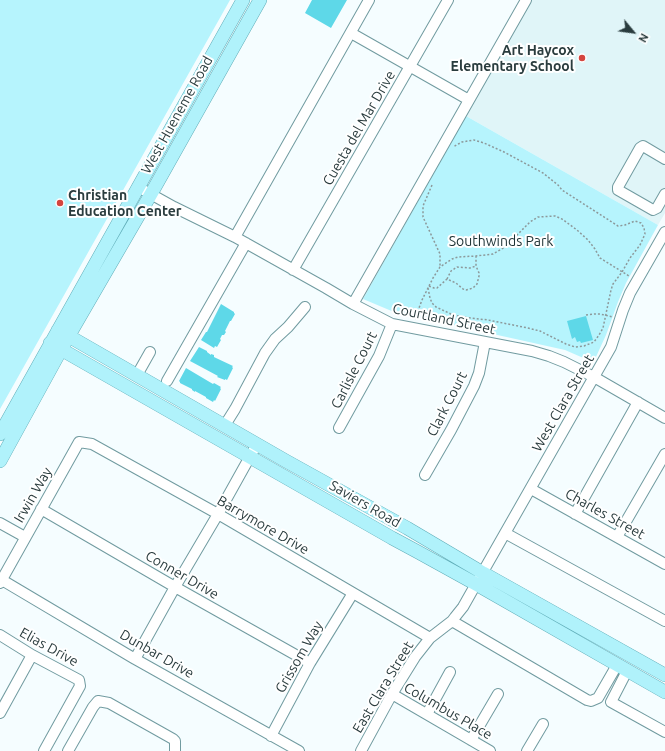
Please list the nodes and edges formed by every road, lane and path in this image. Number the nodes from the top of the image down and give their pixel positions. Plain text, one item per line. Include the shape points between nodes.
1 (242, 0) edge
2 (260, 0) edge
3 (369, 0) edge
4 (448, 0) edge
5 (526, 0) edge
6 (350, 33) junction
7 (410, 67) junction
8 (469, 100) junction
9 (450, 149) dead end
10 (665, 159) edge
11 (432, 185) dead end
12 (138, 187) junction
13 (151, 194) junction
14 (665, 194) edge
15 (665, 232) edge
16 (235, 237) junction
17 (246, 243) junction
18 (476, 256) junction
19 (476, 266) junction
20 (440, 267) junction
21 (293, 270) junction
22 (622, 272) junction
23 (447, 280) junction
24 (638, 280) junction
25 (428, 287) junction
26 (352, 304) junction
27 (305, 307) dead end
28 (586, 315) dead end
29 (606, 315) junction
30 (620, 320) junction
31 (392, 324) junction
32 (412, 328) junction
33 (63, 333) junction
34 (485, 342) junction
35 (56, 347) junction
36 (150, 352) dead end
37 (137, 375) junction
38 (594, 378) junction
39 (167, 381) dead end
40 (638, 402) junction
41 (665, 418) edge
42 (225, 426) junction
43 (340, 428) dead end
44 (0, 434) edge
45 (79, 442) joint
46 (257, 444) junction
47 (665, 454) edge
48 (250, 457) junction
49 (0, 461) edge
50 (425, 475) dead end
51 (531, 489) junction
52 (41, 509) junction
53 (218, 514) junction
54 (575, 514) junction
55 (0, 523) edge
56 (505, 533) junction
57 (25, 537) junction
58 (617, 537) junction
59 (664, 561) edge
60 (479, 579) junction
61 (1, 581) edge
62 (175, 587) junction
63 (353, 593) junction
64 (452, 621) junction
65 (665, 621) edge
66 (0, 635) edge
67 (430, 638) junction
68 (32, 655) junction
69 (135, 659) junction
70 (310, 663) junction
71 (622, 668) junction
72 (450, 672) dead end
73 (665, 676) edge
74 (665, 692) edge
75 (392, 694) junction
76 (498, 694) dead end
77 (0, 713) edge
78 (427, 714) junction
79 (543, 724) dead end
80 (665, 732) edge
81 (271, 736) junction
82 (471, 740) junction
83 (44, 751) edge
84 (68, 751) edge
85 (174, 751) edge
86 (299, 751) edge
87 (361, 751) edge
88 (490, 751) edge
89 (527, 751) edge

1 - 12 main road, West Hueneme Road
2 - 13 main road, West Hueneme Road
3 - 6 street
4 - 7 street, Cuesta del Mar Drive
5 - 8 street
6 - 7 street
6 - 16 street
7 - 8 street
7 - 21 street, Cuesta del Mar Drive
8 - 26 street
9 - 22 path via 468,140 484,143 543,173 562,190 618,226 635,221 641,223 645,234
10 - 14 street via 643,146 618,187 618,190 653,210
11 - 20 path via 423,206 423,217 440,254
12 - 13 street, Courtland Street
12 - 33 main road, West Hueneme Road
13 - 16 street, Courtland Street
13 - 33 main road, West Hueneme Road
15 - 24 street, West Clara Street
16 - 17 street, Courtland Street
17 - 21 street, Courtland Street
17 - 39 street
18 - 19 path
18 - 20 path via 458,257
18 - 22 path via 486,256 500,250 538,217 555,216 588,240 600,258
19 - 23 path via 457,267 452,270
19 - 23 path via 478,280 470,289 463,289
20 - 25 path
21 - 26 street, Courtland Street
22 - 24 path
22 - 29 path via 610,290
23 - 25 path via 437,288
24 - 30 street, West Clara Street
25 - 29 path via 432,303 451,314 540,331 575,347 594,342 603,328
25 - 32 path
26 - 31 street, Courtland Street
27 - 42 street via 265,353
28 - 29 path
29 - 30 path
30 - 38 street, West Clara Street via 611,347
31 - 32 street, Courtland Street
31 - 43 street, Carlisle Court via 379,356
32 - 34 street, Courtland Street
33 - 35 main road, West Hueneme Road
33 - 37 main road, Saviers Road
34 - 38 street, Courtland Street via 550,356
34 - 50 street, Clark Court via 474,386
35 - 44 main road
35 - 48 main road, Saviers Road
35 - 49 main road
36 - 37 street
37 - 42 main road, Saviers Road
38 - 40 street, Courtland Street
38 - 51 street, West Clara Street
40 - 41 street, Courtland Street
40 - 54 street
42 - 46 main road, Saviers Road
45 - 52 street, Irwin Way
45 - 53 street, Barrymore Drive via 92,444
46 - 48 street
46 - 60 main road, Saviers Road via 407,528
47 - 58 street
48 - 53 street
48 - 60 main road, Saviers Road via 418,552
51 - 54 street, Charles Street
51 - 56 street, West Clara Street
52 - 57 street, Irwin Way
52 - 62 street, Conner Drive
53 - 62 street
53 - 63 street, Barrymore Drive
54 - 58 street, Charles Street
55 - 57 street
56 - 60 street, West Clara Street
56 - 65 street
57 - 61 street, Irwin Way
58 - 59 street, Charles Street
60 - 64 street, East Clara Street
60 - 71 main road, Saviers Road
60 - 73 main road, Saviers Road
61 - 69 street, Dunbar Drive
62 - 69 street
62 - 70 street, Conner Drive
63 - 67 street, Barrymore Drive
63 - 70 street, Grissom Way
64 - 67 street, East Clara Street
64 - 71 street via 587,700 598,698
66 - 68 street, Elias Drive
67 - 75 street, East Clara Street
68 - 77 street
68 - 83 street, Elias Drive via 79,680 80,686
69 - 81 street, Dunbar Drive
70 - 81 street, Grissom Way
71 - 74 main road, Saviers Road
71 - 80 street via 611,702
72 - 78 street
75 - 78 street, Columbus Place
75 - 87 street, East Clara Street
76 - 82 street
78 - 82 street, Columbus Place
79 - 89 street
81 - 86 street, Dunbar Drive
82 - 88 street, Columbus Place
84 - 85 street via 98,701 109,703 173,739

